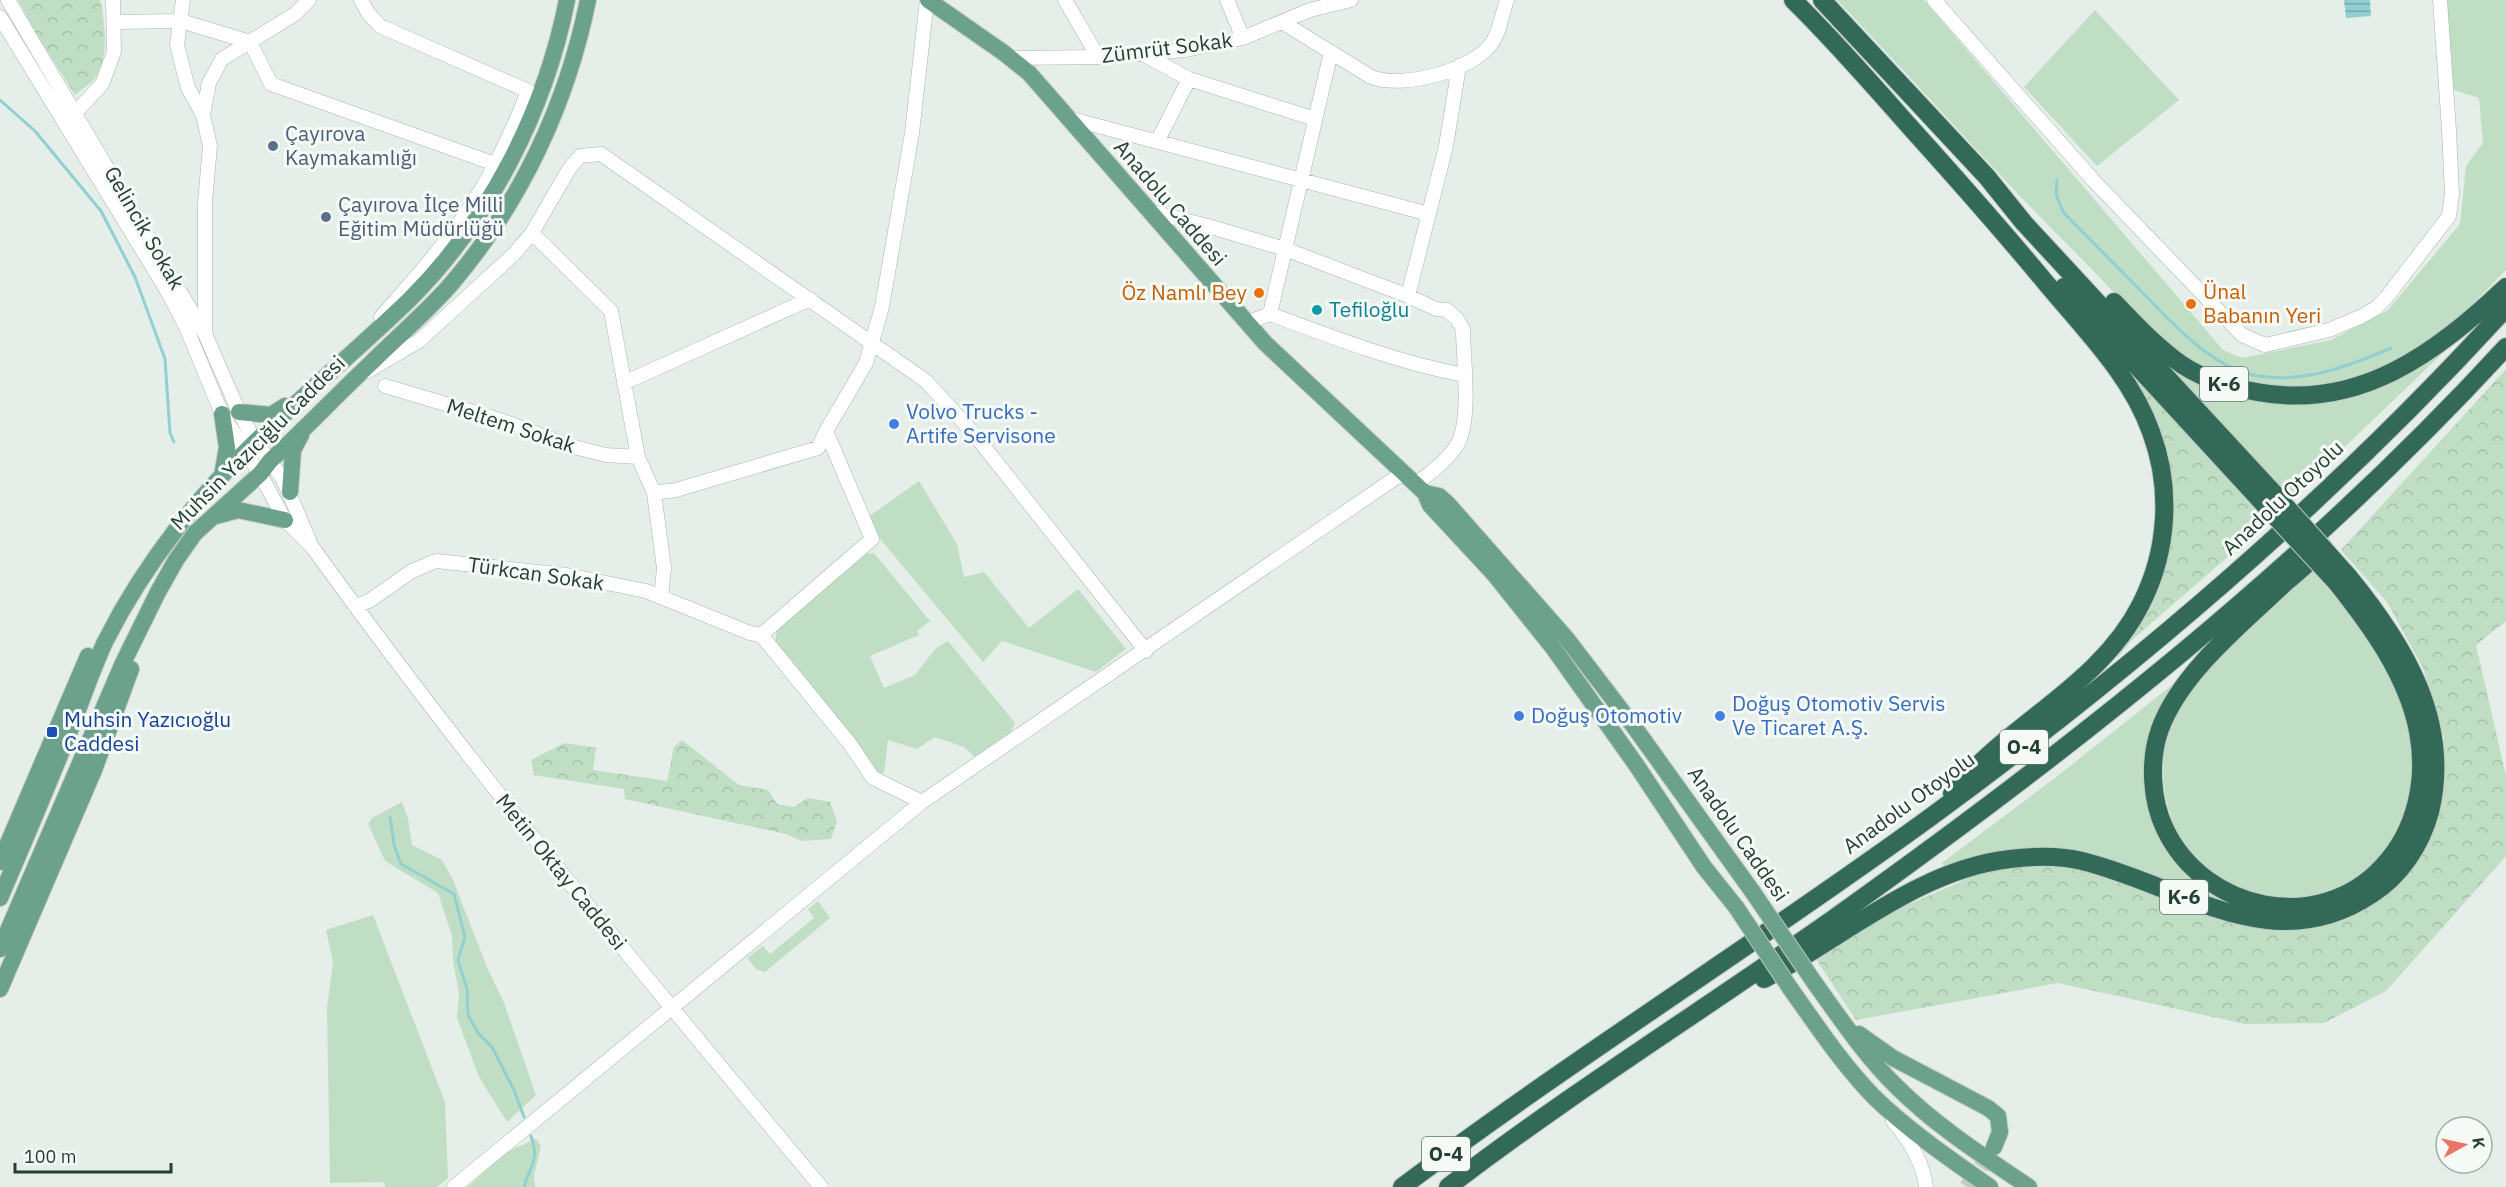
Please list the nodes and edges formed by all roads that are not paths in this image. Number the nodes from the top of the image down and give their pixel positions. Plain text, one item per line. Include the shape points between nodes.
1 (9, 0) edge
2 (113, 0) edge
3 (183, 0) edge
4 (309, 0) edge
5 (361, 0) edge
6 (567, 0) edge
7 (590, 0) edge
8 (927, 0) edge
9 (1065, 0) edge
10 (1227, 0) edge
11 (1351, 0) edge
12 (1507, 0) edge
13 (1793, 0) edge
14 (1822, 0) edge
15 (1934, 0) edge
16 (2439, 0) edge
17 (1308, 5) edge
18 (0, 17) edge
19 (181, 21) junction
20 (114, 22) junction
21 (1282, 22) junction
22 (1243, 38) junction
23 (250, 42) junction
24 (1331, 52) junction
25 (1143, 54) junction
26 (1098, 57) junction
27 (1011, 58) junction
28 (1459, 66) junction
29 (1189, 79) junction
30 (1891, 105) junction
31 (76, 112) junction
32 (203, 115) junction
33 (1068, 118) junction
34 (1315, 119) junction
35 (1158, 140) junction
36 (495, 164) junction
37 (1987, 177) junction
38 (1301, 181) junction
39 (1148, 211) junction
40 (1429, 214) junction
41 (532, 233) junction
42 (1285, 249) junction
43 (2506, 287) edge
44 (1408, 296) junction
45 (810, 299) junction
46 (2506, 308) edge
47 (1270, 314) junction
48 (1246, 323) junction
49 (205, 334) junction
50 (872, 342) junction
51 (2506, 347) edge
52 (352, 351) junction
53 (1464, 375) junction
54 (207, 376) junction
55 (353, 381) junction
56 (626, 382) junction
57 (385, 386) dead end
58 (301, 397) junction
59 (239, 412) junction
60 (222, 414) junction
61 (303, 430) junction
62 (826, 431) junction
63 (249, 446) junction
64 (638, 457) junction
65 (270, 461) junction
66 (260, 474) junction
67 (2384, 474) junction
68 (222, 478) junction
69 (1415, 483) junction
70 (290, 492) junction
71 (654, 493) junction
72 (2266, 495) junction
73 (212, 517) junction
74 (285, 520) junction
75 (313, 548) junction
76 (2342, 579) junction
77 (141, 580) junction
78 (158, 592) junction
79 (661, 597) junction
80 (355, 606) junction
81 (761, 635) junction
82 (1146, 651) junction
83 (922, 802) junction
84 (1934, 815) junction
85 (0, 862) edge
86 (0, 898) edge
87 (0, 949) edge
88 (0, 988) edge
89 (671, 1008) junction
90 (1842, 1021) junction
91 (1673, 1028) junction
92 (1875, 1098) junction
93 (1994, 1147) tunnel mouth
94 (454, 1187) edge
95 (821, 1187) edge
96 (1402, 1187) edge
97 (1448, 1187) edge
98 (1926, 1187) edge
99 (1990, 1187) edge
100 (2029, 1187) edge

1 - 31 street, Gelincik Sokak
2 - 20 street
3 - 19 street
4 - 23 street via 295,14
5 - 36 street, Muhsin Yazıcığlu Caddesi via 368,13 389,31 528,91
6 - 52 main road, Muhsin Yazıcığlu Caddesi via 552,64 538,100 484,207 410,298
7 - 55 main road, Muhsin Yazıcığlu Caddesi via 580,42 551,124 497,224 446,290
8 - 27 main road, Anadolu Caddesi
8 - 50 street via 912,133 882,307
9 - 26 street
10 - 22 street
11 - 17 street, Zümrüt Sokak
12 - 28 street via 1493,42 1482,55
13 - 30 highway
14 - 37 highway
15 - 16 street via 2093,180 2242,335 2265,345 2329,330 2376,308 2449,216 2452,194
17 - 21 street, Zümrüt Sokak
18 - 54 street, Gelincik Sokak via 166,289
19 - 20 street
19 - 23 street
19 - 32 street via 177,45 188,88
20 - 31 street via 114,52 102,84
21 - 22 street, Zümrüt Sokak
21 - 24 street
22 - 25 street, Zümrüt Sokak
23 - 32 street via 222,59 209,83
23 - 36 street via 271,84
24 - 28 street via 1383,82 1405,82
24 - 34 street
25 - 26 street, Zümrüt Sokak
25 - 29 street
26 - 27 street, Zümrüt Sokak
27 - 33 main road, Anadolu Caddesi
28 - 40 street via 1446,146
29 - 34 street
29 - 35 street
30 - 72 highway, K-6
30 - 84 highway via 2016,245 2109,359 2151,431 2164,487 2162,541 2150,582 2128,626 2086,674 1971,769
31 - 49 street, Gelincik Sokak
32 - 49 street via 210,146 205,202
33 - 35 street
33 - 39 main road, Anadolu Caddesi
34 - 38 street
35 - 38 street
36 - 52 street, Muhsin Yazıcığlu Caddesi via 459,224
37 - 43 highway, K-6 via 2174,359 2200,374 2243,390 2277,396 2312,396 2362,386 2411,362 2442,341
37 - 72 highway, K-6
38 - 40 street
38 - 42 street
39 - 42 street
39 - 48 main road, Anadolu Caddesi
40 - 44 street
41 - 45 street via 580,156 601,154
41 - 55 street via 419,341
41 - 56 street via 611,311
42 - 44 street
42 - 47 street
44 - 53 street via 1447,310 1457,319 1463,329
45 - 50 street
45 - 56 street
46 - 84 highway, Anadolu Otoyolu / O-4 via 2373,446 2164,636
47 - 48 street
47 - 53 street via 1354,346
48 - 69 main road, Anadolu Caddesi
49 - 54 street
49 - 59 street, Gelincik Sokak
50 - 62 street via 866,363
50 - 82 street via 926,381 968,426
51 - 67 highway, O-4
52 - 58 main road, Muhsin Yazıcığlu Caddesi
53 - 69 street via 1466,410 1461,438 1444,461
54 - 60 street, Gelincik Sokak
55 - 61 main road, Muhsin Yazıcığlu Caddesi
56 - 64 street
57 - 64 street, Meltem Sokak via 500,420 570,446 606,455
58 - 59 main road via 271,415
58 - 63 main road, Muhsin Yazıcığlu Caddesi
59 - 63 street, Gelincik Sokak
60 - 63 street, Gelincik Sokak
60 - 68 main road via 227,447
61 - 65 main road, Muhsin Yazıcığlu Caddesi
61 - 70 main road via 293,450
62 - 71 street via 818,448
62 - 81 street via 872,539
63 - 65 street, Gelincik Sokak
63 - 66 street, Gelincik Sokak
63 - 68 main road, Muhsin Yazıcığlu Caddesi
64 - 71 street
65 - 66 main road, Muhsin Yazıcığlu Caddesi
65 - 70 street, Metin Oktay Caddesi
66 - 73 main road, Muhsin Yazıcığlu Caddesi
66 - 74 street, Metin Oktay Caddesi
67 - 76 highway, K-6 via 2319,552 2206,660 2177,696 2159,730 2153,775 2157,804 2171,841 2200,876 2250,902 2316,904 2351,890 2382,867 2416,809 2421,758 2412,710 2402,682
67 - 91 highway, O-4 via 2182,654 2082,735 1856,902
68 - 77 main road, Muhsin Yazıcığlu Caddesi via 178,527
69 - 82 street
69 - 90 main road, Anadolu Caddesi, bridge via 1448,504 1567,639 1635,728
69 - 92 main road, Anadolu Caddesi, bridge via 1554,649 1830,1046
70 - 75 street, Metin Oktay Caddesi
71 - 79 street via 664,568
72 - 76 highway, K-6, bridge
73 - 74 main road via 238,510
73 - 78 main road, Muhsin Yazıcığlu Caddesi via 189,542
74 - 75 street, Metin Oktay Caddesi
75 - 80 street, Metin Oktay Caddesi
76 - 91 highway, K-6 via 2377,611 2408,660 2426,705 2434,741 2435,781 2428,820 2409,859 2379,889 2325,917 2278,921 2223,911 2079,860 2029,857 1985,863 1888,904 1788,967
77 - 85 main road via 111,611 102,627
77 - 86 main road, Muhsin Yazıcığlu Caddesi via 105,642
78 - 87 main road, Muhsin Yazıcığlu Caddesi via 123,663
78 - 88 main road via 102,751
79 - 80 street, Türkcan Sokak via 567,575 436,561
79 - 81 street, Türkcan Sokak
80 - 89 street, Metin Oktay Caddesi via 473,763
81 - 83 street via 873,778
82 - 83 street
83 - 89 street
84 - 96 highway, Anadolu Otoyolu / O-4 via 1489,1122
89 - 94 street
89 - 95 street, Metin Oktay Caddesi
90 - 93 main road via 1893,1058 1998,1116 2000,1132
90 - 100 main road, Anadolu Caddesi via 1877,1066 1917,1105
91 - 97 highway, O-4
92 - 98 street via 1907,1138 1924,1173
92 - 99 main road, Anadolu Caddesi

